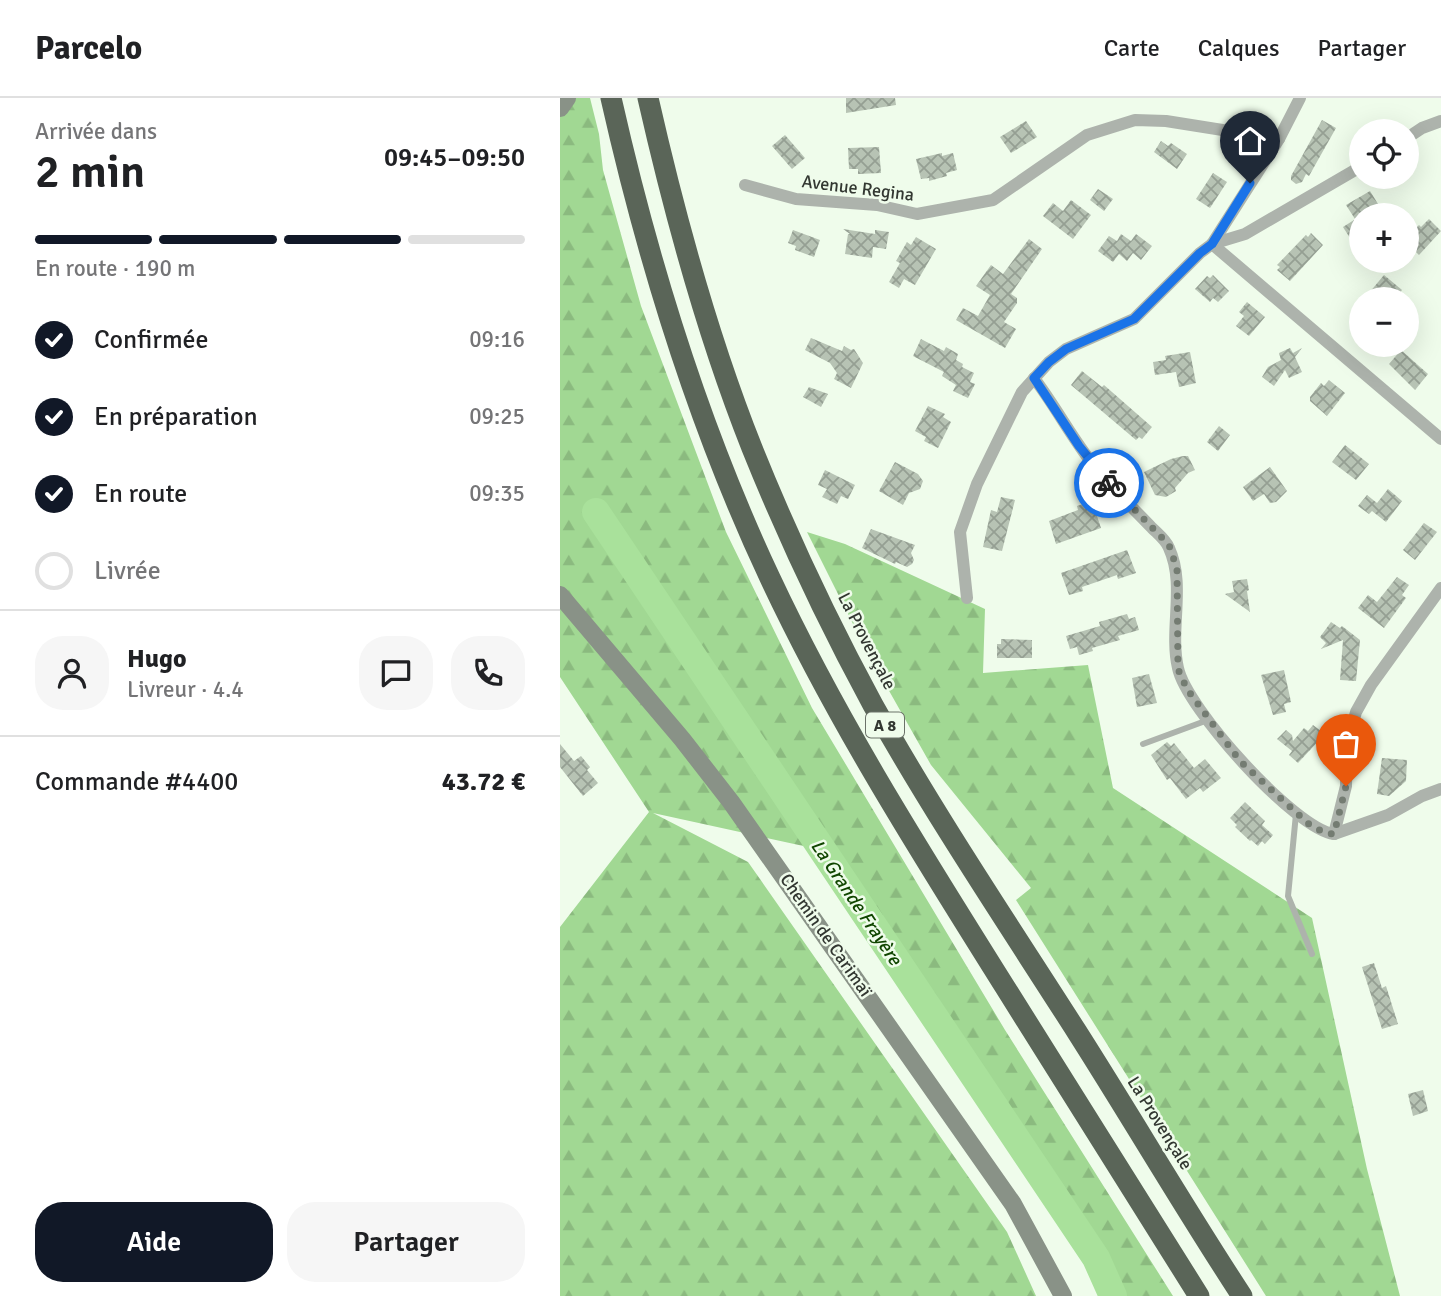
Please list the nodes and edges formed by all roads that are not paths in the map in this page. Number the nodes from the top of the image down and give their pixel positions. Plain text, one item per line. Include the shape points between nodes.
1 (567, 98) edge
2 (611, 98) edge
3 (648, 98) edge
4 (1300, 98) edge
5 (560, 108) edge
6 (1441, 121) edge
7 (1419, 132) edge
8 (1279, 139) junction
9 (1349, 174) edge
10 (745, 185) dead end
11 (1212, 244) junction
12 (1034, 378) junction
13 (1441, 439) edge
14 (1441, 588) edge
15 (560, 595) edge
16 (967, 598) dead end
17 (1208, 720) junction
18 (1143, 744) dead end
19 (1441, 789) edge
20 (1296, 813) junction
21 (1334, 834) junction
22 (1312, 954) dead end
23 (1063, 1296) edge
24 (1199, 1296) edge
25 (1242, 1296) edge

1 - 5 street
2 - 24 highway, A 8 via 634,198 691,385 727,482 807,654 913,842
3 - 25 highway, La Provençale / A 8 via 680,231 716,347 752,448 836,632 968,864
4 - 8 street
6 - 7 street
8 - 10 street, Avenue Regina via 1135,120 1087,135 993,200 917,214 877,205 796,199
8 - 11 street
9 - 11 street via 1245,234
11 - 12 street via 1134,319 1066,349
11 - 13 street
12 - 16 street via 1022,392 976,484 960,532
12 - 17 street via 1104,478 1169,545 1177,569 1178,669
14 - 21 street via 1356,712
15 - 23 street, Chemin de Carimaï via 682,739 754,834 1013,1203
17 - 18 lane
17 - 20 street via 1240,761
19 - 21 street
20 - 21 street
20 - 22 lane via 1288,896

